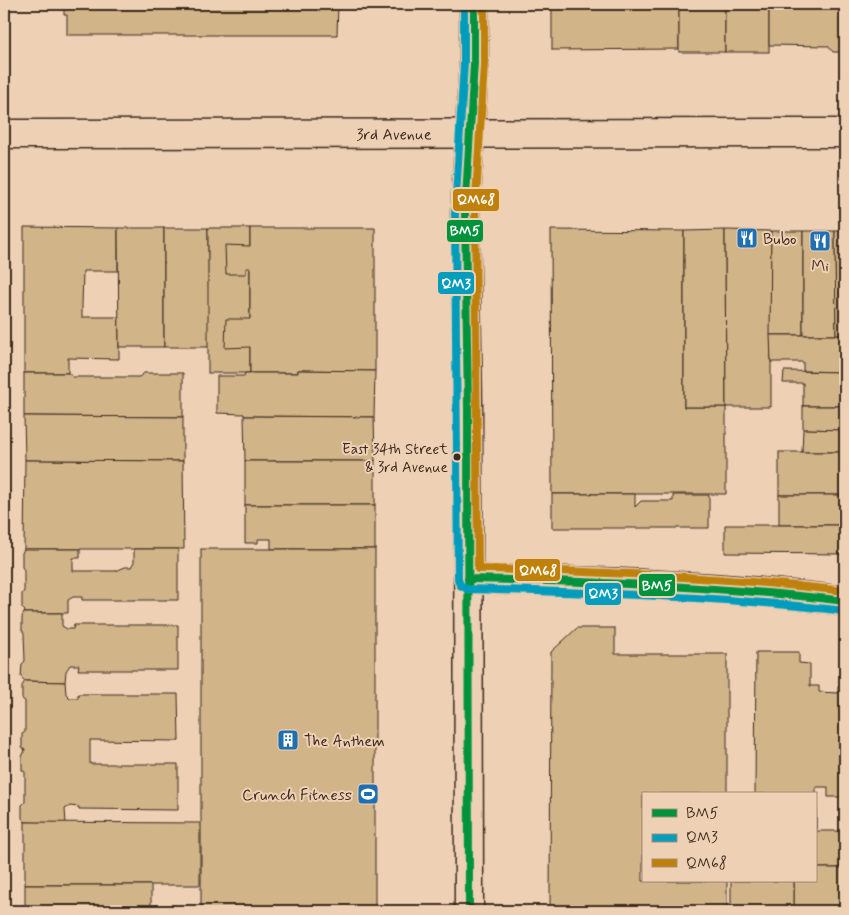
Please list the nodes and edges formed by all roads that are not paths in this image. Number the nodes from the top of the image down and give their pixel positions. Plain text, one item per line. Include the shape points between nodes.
1 (474, 4) edge
2 (845, 133) edge
3 (4, 134) edge
4 (471, 134) junction
5 (468, 579) junction
6 (845, 601) edge
7 (469, 911) edge

1 - 4 main road
2 - 4 main road, 3rd Avenue
3 - 4 main road, 3rd Avenue
4 - 5 main road via 465,214
5 - 6 main road via 707,587
5 - 7 main road

